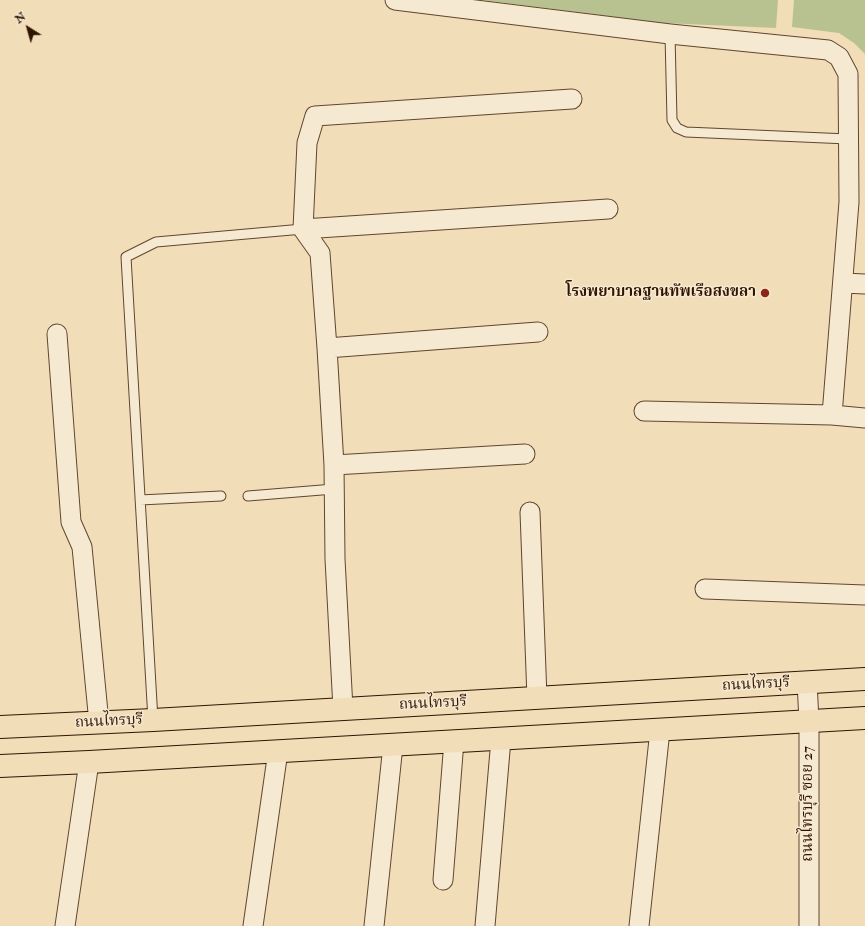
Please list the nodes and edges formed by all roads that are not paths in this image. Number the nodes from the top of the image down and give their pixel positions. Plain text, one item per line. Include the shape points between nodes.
1 (395, 0) edge
2 (670, 34) junction
3 (572, 99) dead end
4 (848, 139) junction
5 (608, 209) dead end
6 (303, 229) junction
7 (843, 283) junction
8 (865, 284) edge
9 (538, 332) dead end
10 (57, 334) dead end
11 (327, 348) junction
12 (644, 412) dead end
13 (832, 415) junction
14 (865, 418) edge
15 (525, 454) dead end
16 (334, 465) junction
17 (334, 489) junction
18 (220, 496) dead end
19 (248, 496) dead end
20 (140, 500) junction
21 (530, 512) dead end
22 (705, 589) dead end
23 (865, 595) edge
24 (865, 679) edge
25 (807, 682) junction
26 (537, 698) junction
27 (343, 709) junction
28 (865, 718) edge
29 (153, 720) junction
30 (810, 721) junction
31 (99, 723) junction
32 (0, 727) edge
33 (660, 730) junction
34 (501, 739) junction
35 (454, 741) junction
36 (393, 745) junction
37 (278, 751) junction
38 (89, 762) junction
39 (0, 766) edge
40 (443, 880) dead end
41 (65, 926) edge
42 (253, 926) edge
43 (374, 926) edge
44 (484, 926) edge
45 (639, 926) edge
46 (809, 926) edge

1 - 2 street
2 - 4 street via 828,50 839,56 848,74
2 - 4 lane via 672,120 677,128 686,132
3 - 6 street via 315,116 307,144
4 - 7 street via 849,202
5 - 6 street
6 - 11 street via 320,253
6 - 20 lane via 156,242 126,257
7 - 8 street
7 - 13 street
9 - 11 street
10 - 31 street via 71,522 82,547
11 - 16 street
12 - 13 street
13 - 14 street
15 - 16 street
16 - 17 street
17 - 19 lane
17 - 27 street
18 - 20 lane
20 - 29 lane
21 - 26 street
22 - 23 street
24 - 25 main road, ถนนไทรบุรี
25 - 26 main road, ถนนไทรบุรี
25 - 30 street, ถนนไทรบุรี ซอย 27
26 - 27 main road, ถนนไทรบุรี
27 - 29 main road, ถนนไทรบุรี
28 - 30 main road
29 - 31 main road, ถนนไทรบุรี
30 - 33 main road
30 - 46 street, ถนนไทรบุรี ซอย 27
31 - 32 main road, ถนนไทรบุรี
33 - 34 main road
33 - 45 street
34 - 35 main road
34 - 44 street
35 - 36 main road
35 - 40 street
36 - 37 main road
36 - 43 street
37 - 38 main road
37 - 42 street
38 - 39 main road
38 - 41 street

